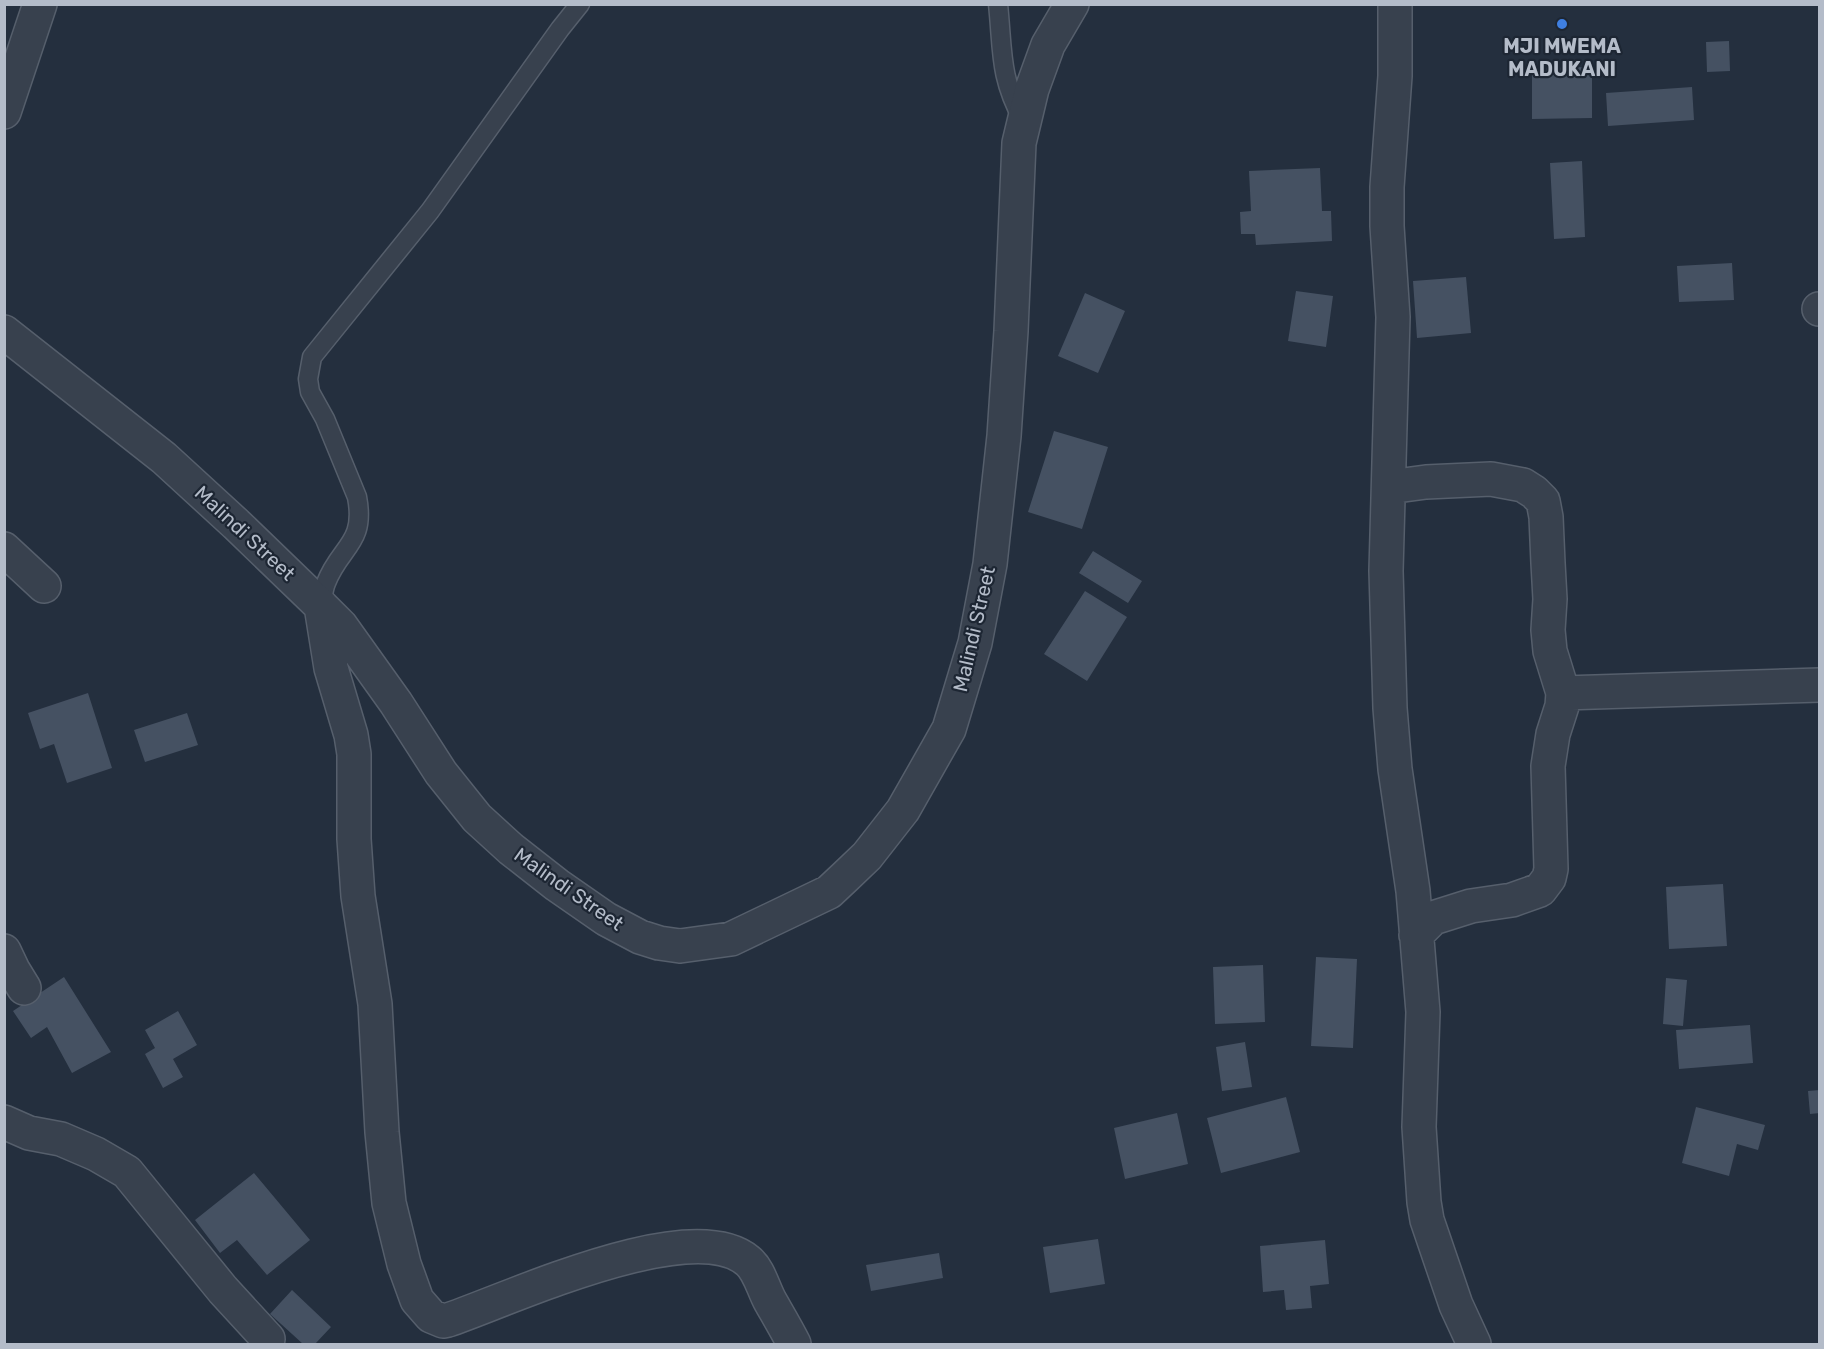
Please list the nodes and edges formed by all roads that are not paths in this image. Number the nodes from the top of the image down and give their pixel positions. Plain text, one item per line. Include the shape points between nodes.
1 (40, 4) edge
2 (580, 4) edge
3 (998, 4) edge
4 (1071, 4) edge
5 (1395, 4) edge
6 (4, 112) edge
7 (1023, 120) junction
8 (4, 332) edge
9 (1389, 487) junction
10 (4, 549) edge
11 (44, 586) dead end
12 (321, 606) junction
13 (1820, 685) edge
14 (1563, 693) junction
15 (1416, 935) junction
16 (4, 951) edge
17 (24, 988) dead end
18 (4, 1122) edge
19 (268, 1339) dead end
20 (794, 1344) edge
21 (1474, 1344) edge

1 - 6 street
2 - 12 lane via 430,211 312,357 310,392 326,419 359,509 357,533 328,578
3 - 7 lane via 1003,69
4 - 7 street, Malindi Street via 1048,45
5 - 9 street via 1387,197 1393,317
7 - 12 street, Malindi Street via 1004,436 990,564 975,643 949,729 929,767 903,810 867,856 829,892 732,939 713,943 659,943 606,919 532,866 477,818 441,773 341,626
8 - 12 street, Malindi Street via 164,458
9 - 14 street via 1491,479 1523,485 1543,501 1550,651
9 - 15 street via 1389,708
10 - 11 street
12 - 20 street via 329,660 354,754 354,839 375,1004 388,1203 417,1300 431,1316 448,1320 556,1279 674,1247 705,1246 729,1251 753,1266
13 - 14 street
14 - 15 street via 1548,766 1549,878 1532,894 1432,918
15 - 21 street via 1423,1011 1419,1127 1424,1202 1452,1295
16 - 17 street
18 - 19 street via 29,1133 61,1139 127,1172

